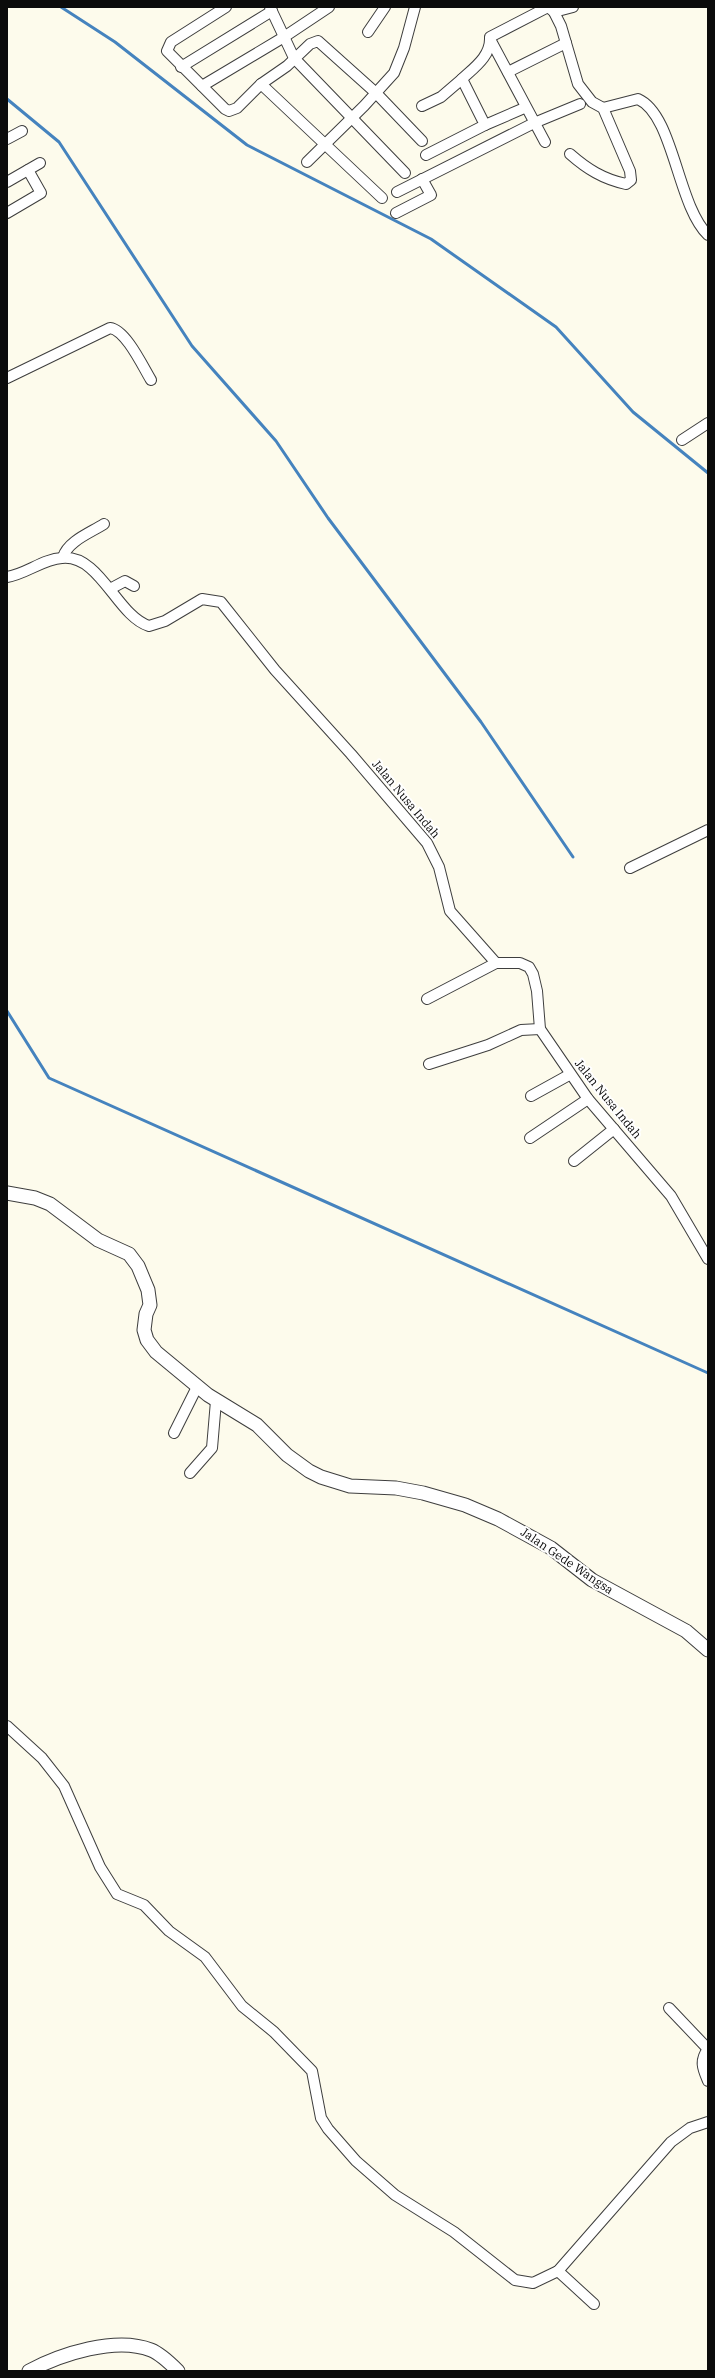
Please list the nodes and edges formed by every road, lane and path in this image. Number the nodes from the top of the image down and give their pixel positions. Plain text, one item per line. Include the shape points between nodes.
1 (226, 7) edge
2 (329, 7) edge
3 (385, 7) edge
4 (416, 7) edge
5 (573, 7) edge
6 (271, 9) edge
7 (550, 9) edge
8 (368, 32) dead end
9 (284, 37) junction
10 (490, 37) junction
11 (566, 43) junction
12 (294, 58) junction
13 (181, 67) junction
14 (508, 72) junction
15 (462, 79) junction
16 (261, 84) junction
17 (202, 86) junction
18 (376, 93) junction
19 (580, 104) dead end
20 (422, 106) dead end
21 (603, 108) junction
22 (522, 109) dead end
23 (351, 118) junction
24 (534, 123) junction
25 (484, 125) junction
26 (22, 131) dead end
27 (7, 139) edge
28 (422, 141) dead end
29 (545, 142) dead end
30 (325, 145) junction
31 (570, 154) dead end
32 (426, 155) dead end
33 (307, 162) dead end
34 (40, 163) dead end
35 (28, 170) junction
36 (405, 173) dead end
37 (422, 179) junction
38 (7, 182) edge
39 (397, 192) dead end
40 (382, 198) dead end
41 (7, 213) edge
42 (396, 213) dead end
43 (708, 235) edge
44 (7, 378) edge
45 (151, 380) dead end
46 (708, 423) edge
47 (682, 440) dead end
48 (104, 524) dead end
49 (63, 558) junction
50 (7, 577) edge
51 (134, 586) dead end
52 (110, 589) junction
53 (708, 830) edge
54 (630, 868) dead end
55 (496, 963) junction
56 (427, 999) dead end
57 (540, 1028) junction
58 (429, 1064) dead end
59 (569, 1075) junction
60 (531, 1096) dead end
61 (588, 1099) junction
62 (614, 1129) junction
63 (530, 1138) dead end
64 (574, 1161) dead end
65 (7, 1193) edge
66 (708, 1259) edge
67 (197, 1387) junction
68 (216, 1402) junction
69 (174, 1433) dead end
70 (190, 1472) dead end
71 (708, 1650) edge
72 (7, 1726) edge
73 (668, 2008) dead end
74 (708, 2049) edge
75 (708, 2081) edge
76 (708, 2122) edge
77 (558, 2271) junction
78 (594, 2304) dead end
79 (29, 2371) edge
80 (178, 2371) edge

1 - 13 street via 168,46 169,55
2 - 9 street
3 - 8 street
4 - 18 street via 399,63 394,73
5 - 7 street
6 - 9 street
6 - 13 street
7 - 10 street
7 - 11 street
9 - 12 street
9 - 17 street
10 - 14 street
10 - 15 street via 490,48 484,58
11 - 14 street
11 - 21 street via 578,84 592,102
12 - 16 street
12 - 18 street via 310,44 318,41
12 - 23 street
13 - 17 street
14 - 24 street
15 - 20 street via 441,97
15 - 25 street
16 - 17 street via 237,108 229,111
16 - 30 street
18 - 23 street
18 - 28 street
19 - 24 street
21 - 31 street via 630,170 631,180 626,184 603,177 581,165
21 - 43 street via 638,99 649,108 672,151 694,217
22 - 25 street
23 - 30 street
23 - 36 street
24 - 29 street
24 - 37 street
25 - 32 street
26 - 27 street
30 - 33 street
30 - 40 street
34 - 35 street
35 - 38 street
35 - 41 street via 41,193
37 - 39 street
37 - 42 street via 431,195
44 - 45 street via 110,328 126,340
46 - 47 street
48 - 49 street via 74,542 68,547
49 - 50 street
49 - 52 street, Jalan Nusa Indah via 76,559 85,564
51 - 52 street via 125,581
52 - 55 street, Jalan Nusa Indah via 133,618 149,626 165,621 202,599 216,600 225,605 274,670 351,754 427,843 439,867 450,911
53 - 54 street
55 - 56 street
55 - 57 street, Jalan Nusa Indah via 520,963 529,967 537,991
57 - 58 street via 521,1030 482,1047
57 - 59 street, Jalan Nusa Indah
59 - 60 street
59 - 61 street, Jalan Nusa Indah
61 - 62 street, Jalan Nusa Indah
61 - 63 street
62 - 64 street
62 - 66 street, Jalan Nusa Indah via 671,1196
65 - 67 street, Jalan Gede Wangsa via 35,1198 50,1204 98,1240 129,1254 138,1266 150,1296 150,1305 144,1322 147,1340 156,1352
67 - 68 street, Jalan Gede Wangsa
67 - 69 street
68 - 70 street via 212,1448
68 - 71 street, Jalan Gede Wangsa via 257,1425 288,1455 320,1477 350,1486 396,1488 423,1493 465,1505 515,1527 551,1548 592,1580 686,1631
72 - 77 street via 42,1758 68,1792 100,1868 117,1894 144,1905 169,1931 205,1957 242,2006 274,2032 312,2071 321,2118 328,2130 356,2161 395,2196 454,2232 515,2280 533,2283
73 - 74 street
74 - 75 street via 702,2059 702,2067
76 - 77 street via 690,2128 671,2142
77 - 78 street
79 - 80 street via 66,2354 84,2349 127,2346 153,2351

